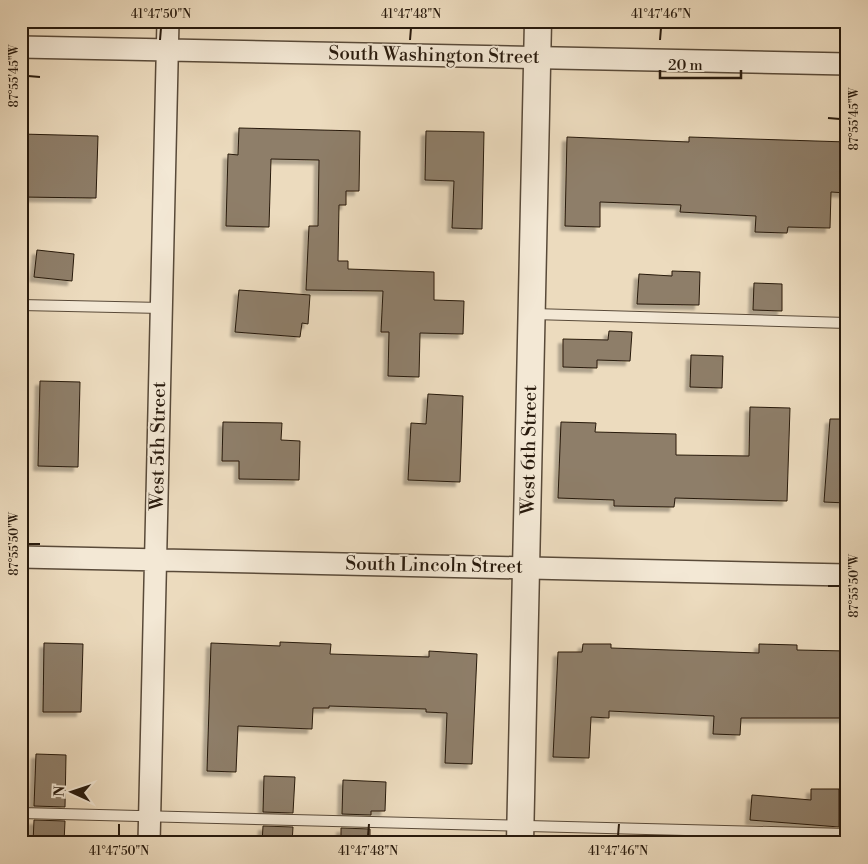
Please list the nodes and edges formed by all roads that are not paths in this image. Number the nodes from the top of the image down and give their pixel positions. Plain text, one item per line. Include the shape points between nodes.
1 (168, 21) edge
2 (538, 21) edge
3 (21, 46) edge
4 (168, 50) junction
5 (537, 57) junction
6 (847, 64) edge
7 (21, 305) edge
8 (162, 308) junction
9 (532, 314) junction
10 (847, 323) edge
11 (21, 557) edge
12 (156, 560) junction
13 (526, 567) junction
14 (847, 575) edge
15 (21, 813) edge
16 (150, 816) junction
17 (520, 834) edge
18 (847, 834) edge
19 (149, 843) edge

1 - 4 street, West 5th Street
2 - 5 street, West 6th Street
3 - 4 street, South Washington Street
4 - 5 street, South Washington Street
4 - 8 street, West 5th Street
5 - 6 street, South Washington Street
5 - 9 street, West 6th Street
7 - 8 lane
8 - 12 street, West 5th Street
9 - 10 lane
9 - 13 street, West 6th Street
11 - 12 street, South Lincoln Street
12 - 13 street, South Lincoln Street
12 - 16 street, West 5th Street
13 - 14 street, South Lincoln Street
13 - 17 street, West 6th Street
15 - 16 lane
16 - 17 lane
16 - 19 street, West 5th Street
17 - 18 lane

